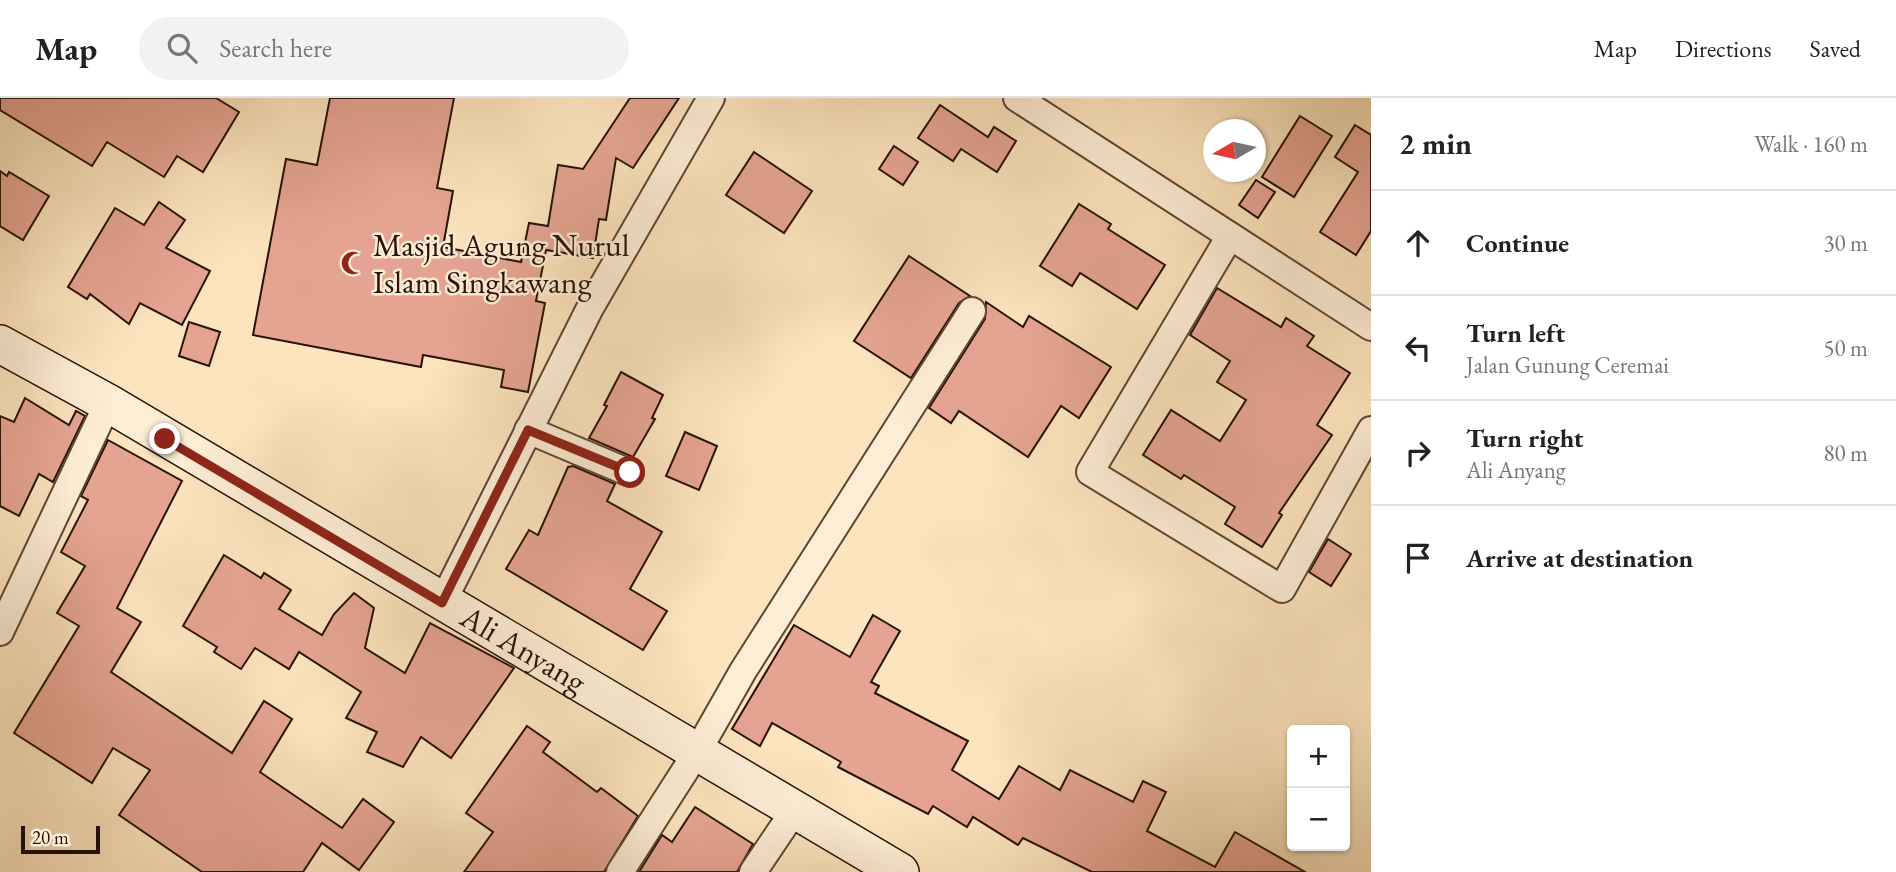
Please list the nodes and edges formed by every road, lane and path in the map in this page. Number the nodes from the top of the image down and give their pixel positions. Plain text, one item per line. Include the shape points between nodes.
1 (711, 98) edge
2 (1017, 98) edge
3 (1230, 236) junction
4 (972, 312) dead end
5 (1371, 327) edge
6 (0, 344) edge
7 (108, 403) junction
8 (528, 430) junction
9 (1371, 430) edge
10 (630, 472) dead end
11 (442, 603) junction
12 (0, 632) edge
13 (697, 752) junction
14 (794, 811) junction
15 (620, 872) edge
16 (753, 872) edge
17 (900, 872) edge

1 - 8 street via 590,308
2 - 3 street
3 - 5 street
3 - 9 street via 1090,472 1282,589
4 - 13 street via 743,671
6 - 7 street, Ali Anyang
7 - 11 street, Ali Anyang
7 - 12 street
8 - 10 street
8 - 11 street
11 - 13 street, Ali Anyang
13 - 14 street, Ali Anyang
13 - 15 street
14 - 16 street
14 - 17 street, Ali Anyang

